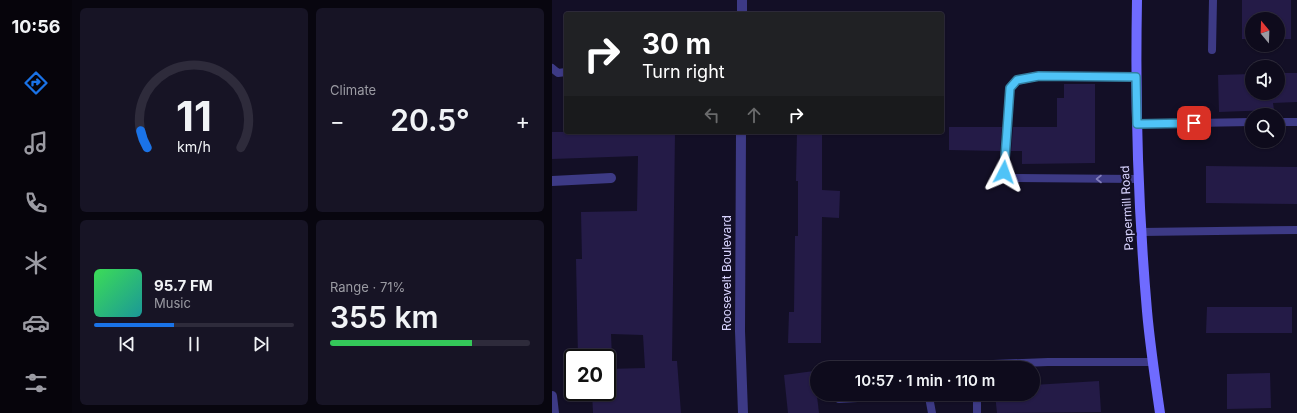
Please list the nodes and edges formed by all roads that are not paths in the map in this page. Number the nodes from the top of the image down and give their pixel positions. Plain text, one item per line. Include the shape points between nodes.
1 (742, 0) edge
2 (1137, 0) edge
3 (1214, 0) edge
4 (742, 12) edge
5 (1212, 50) dead end
6 (552, 68) edge
7 (564, 72) edge
8 (1136, 77) junction
9 (1245, 122) edge
10 (1285, 122) edge
11 (1297, 122) edge
12 (1137, 124) junction
13 (741, 134) edge
14 (611, 178) dead end
15 (1138, 179) junction
16 (552, 181) edge
17 (1297, 230) edge
18 (1141, 232) junction
19 (1040, 362) edge
20 (1153, 362) junction
21 (552, 396) edge
22 (930, 401) edge
23 (977, 401) edge
24 (977, 412) dead end
25 (554, 413) edge
26 (743, 413) edge
27 (932, 413) edge
28 (1160, 413) edge

1 - 4 street
2 - 8 main road, Papermill Road
3 - 5 lane
6 - 7 lane via 558,73
8 - 12 main road, Papermill Road
15 -> 8 lane via 1010,178 1004,172 1010,88 1017,80 1039,76
9 - 12 lane
10 - 11 lane
12 - 15 main road, Papermill Road
13 - 26 street, Roosevelt Boulevard via 740,331
14 - 16 street
15 - 18 main road, Papermill Road
17 - 18 lane
18 - 20 main road, Papermill Road
19 - 20 lane
20 - 28 main road, Papermill Road
21 - 25 street
22 - 27 lane
23 - 24 lane

